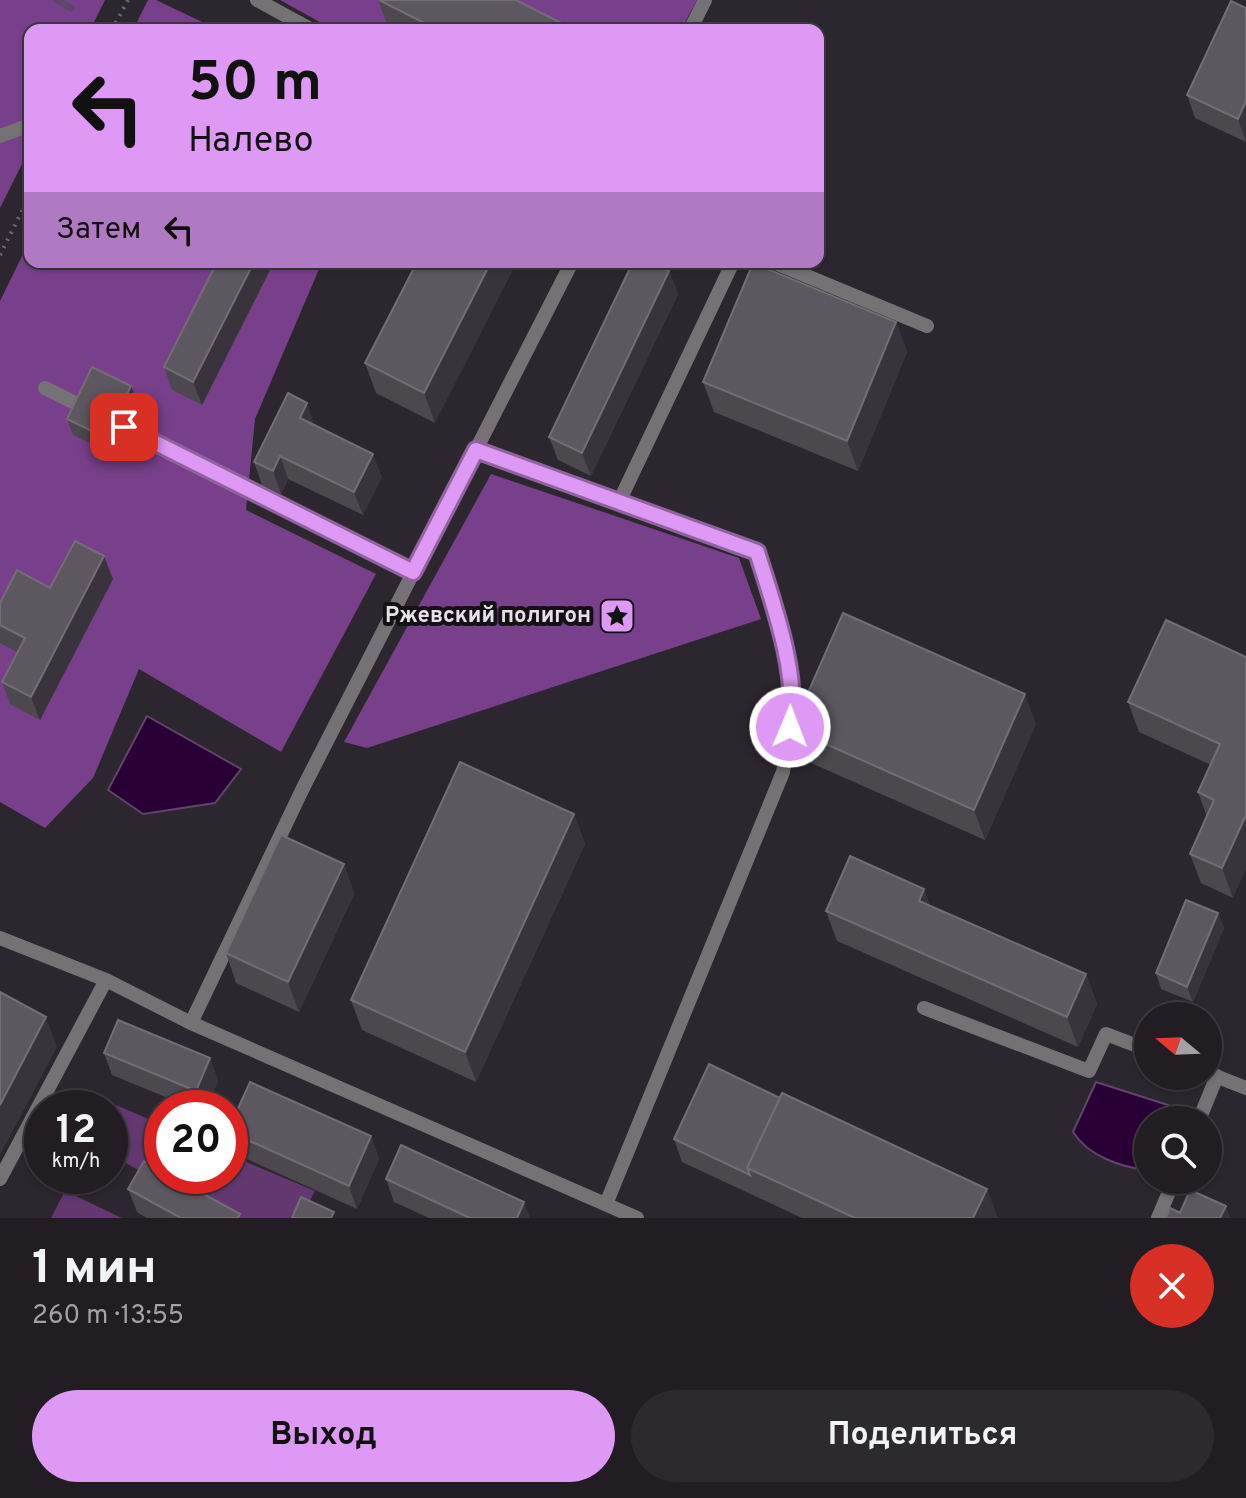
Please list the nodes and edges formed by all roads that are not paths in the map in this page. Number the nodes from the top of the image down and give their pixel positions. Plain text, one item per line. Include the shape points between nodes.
1 (257, 0) edge
2 (705, 0) edge
3 (301, 24) edge
4 (693, 24) edge
5 (24, 127) edge
6 (0, 136) edge
7 (569, 268) edge
8 (730, 268) edge
9 (787, 268) edge
10 (927, 326) dead end
11 (45, 388) dead end
12 (85, 408) edge
13 (124, 427) dead end
14 (476, 450) junction
15 (619, 502) junction
16 (413, 572) junction
17 (0, 938) edge
18 (106, 980) junction
19 (924, 1008) dead end
20 (191, 1023) junction
21 (1134, 1045) edge
22 (1222, 1079) edge
23 (1246, 1088) edge
24 (0, 1179) edge
25 (1168, 1194) edge
26 (606, 1204) junction
27 (637, 1218) edge
28 (1158, 1218) edge

1 - 3 lane
2 - 4 lane
5 - 6 lane
7 - 14 lane
8 - 15 lane
9 - 10 lane
11 - 12 lane
13 - 16 lane
14 - 15 lane
14 - 16 lane
15 - 26 lane via 757,552 776,613 794,705 783,772
16 - 20 lane
17 - 18 lane
18 - 20 lane
18 - 24 lane
19 - 21 lane via 1089,1071 1106,1034
20 - 26 lane
22 - 23 lane
25 - 28 lane
26 - 27 lane

